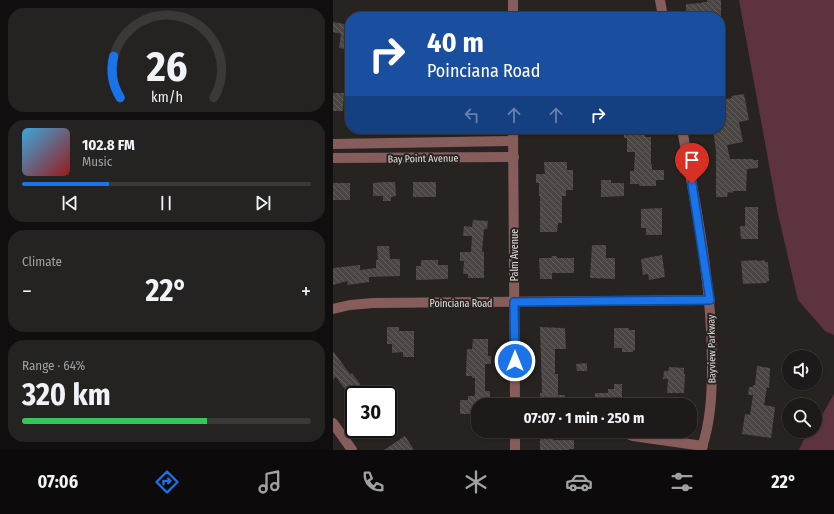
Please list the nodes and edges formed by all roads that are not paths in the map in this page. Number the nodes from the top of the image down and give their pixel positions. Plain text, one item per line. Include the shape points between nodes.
1 (513, 0) edge
2 (660, 0) edge
3 (513, 12) edge
4 (662, 12) edge
5 (513, 134) edge
6 (683, 134) edge
7 (513, 141) junction
8 (333, 144) edge
9 (514, 157) junction
10 (333, 158) edge
11 (710, 300) junction
12 (514, 302) junction
13 (333, 309) edge
14 (515, 398) edge
15 (333, 423) edge
16 (515, 438) edge
17 (644, 438) edge
18 (702, 448) edge
19 (352, 450) edge
20 (515, 450) edge

1 - 3 street
2 - 4 street
5 - 7 street, Palm Avenue
6 - 11 street, Bayview Parkway
7 - 8 street, Bay Point Avenue
7 - 9 street, Palm Avenue
9 - 10 street, Bay Point Avenue
9 - 12 street, Palm Avenue
11 - 12 street, Poinciana Road
11 - 18 street, Bayview Parkway via 712,386
12 - 13 street, Poinciana Road via 373,303
12 - 14 street, Palm Avenue
15 - 19 street
16 - 20 street
17 - 18 street

